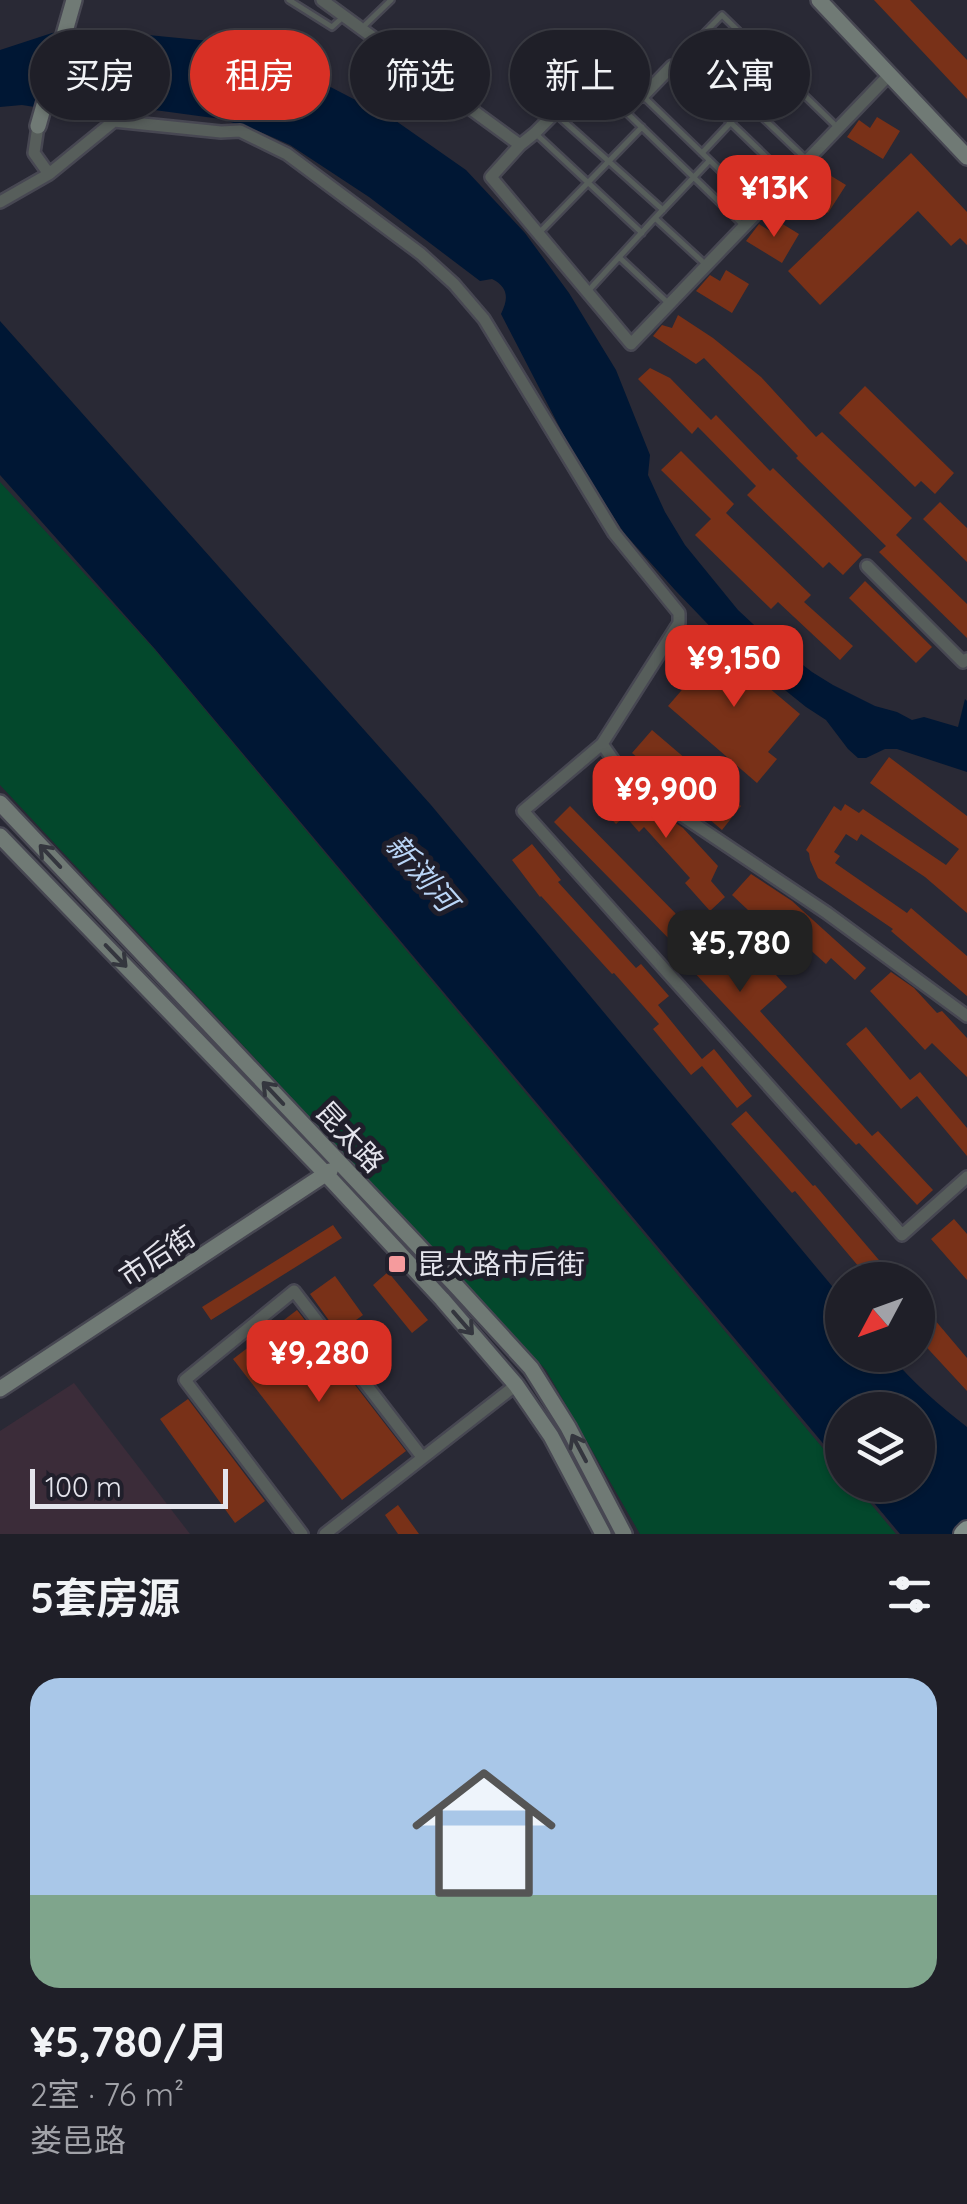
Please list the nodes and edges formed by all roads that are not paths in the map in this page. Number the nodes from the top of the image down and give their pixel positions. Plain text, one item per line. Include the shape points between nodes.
1 (74, 0) edge
2 (290, 0) edge
3 (322, 0) edge
4 (391, 0) edge
5 (819, 0) edge
6 (345, 15) junction
7 (362, 28) junction
8 (707, 30) edge
9 (737, 30) edge
10 (670, 68) edge
11 (890, 75) junction
12 (650, 90) edge
13 (810, 101) edge
14 (650, 102) edge
15 (548, 120) edge
16 (563, 120) edge
17 (635, 120) edge
18 (727, 120) edge
19 (733, 120) edge
20 (765, 120) edge
21 (730, 123) junction
22 (38, 126) joint
23 (642, 126) junction
24 (838, 128) junction
25 (535, 133) junction
26 (520, 145) junction
27 (702, 153) junction
28 (967, 157) edge
29 (710, 160) junction
30 (807, 160) junction
31 (608, 161) junction
32 (49, 174) junction
33 (694, 177) junction
34 (789, 179) junction
35 (588, 183) junction
36 (0, 202) edge
37 (760, 209) junction
38 (663, 210) junction
39 (655, 218) junction
40 (744, 226) junction
41 (642, 233) junction
42 (538, 234) junction
43 (619, 257) junction
44 (706, 266) junction
45 (587, 292) junction
46 (669, 304) junction
47 (867, 566) dead end
48 (967, 660) edge
49 (602, 744) junction
50 (0, 804) edge
51 (0, 836) edge
52 (967, 1016) edge
53 (340, 1164) junction
54 (326, 1174) junction
55 (967, 1176) edge
56 (516, 1385) junction
57 (0, 1389) edge
58 (422, 1458) junction
59 (302, 1534) edge
60 (325, 1534) edge
61 (603, 1534) edge
62 (624, 1534) edge

1 - 22 main road
2 - 6 lane via 332,27
3 - 6 street
4 - 7 lane
5 - 11 main road
6 - 7 street
7 - 26 street
8 - 9 lane via 722,15
10 - 12 street
11 - 24 street
11 - 28 main road
13 - 24 lane
14 - 27 lane
15 - 25 street
16 - 31 lane
17 - 23 lane
18 - 21 lane
19 - 21 lane
20 - 30 lane
21 - 27 lane
21 - 34 lane
22 - 32 street via 34,153
23 - 31 lane
23 - 33 lane
24 - 30 street
25 - 26 street
25 - 35 lane
26 - 42 street via 490,178
27 - 29 lane
29 - 33 lane
29 - 37 lane
30 - 34 street
31 - 35 lane
31 - 38 lane
32 - 36 street
32 - 49 street via 114,121 240,131 287,154 454,284 484,319 614,533 678,613 679,624
33 - 38 lane
33 - 40 lane
34 - 37 street
35 - 41 lane
35 - 42 lane
37 - 40 street
38 - 39 lane
39 - 41 lane
39 - 44 lane
40 - 44 street
41 - 43 lane
42 - 45 street
43 - 45 lane
43 - 46 lane
44 - 46 street
45 - 46 street via 631,344
47 - 48 street
49 - 52 street via 626,778
49 - 55 street via 523,811 902,1235
53 -> 50 main road, 昆太路
51 -> 54 main road, 昆太路
53 - 54 main road, 市后街
62 -> 53 main road, 昆太路 via 531,1368
54 -> 56 main road, 昆太路
54 - 57 main road, 市后街
56 - 58 street
56 - 61 main road, 昆太路
58 - 59 street via 294,1291 184,1380
58 - 60 street

